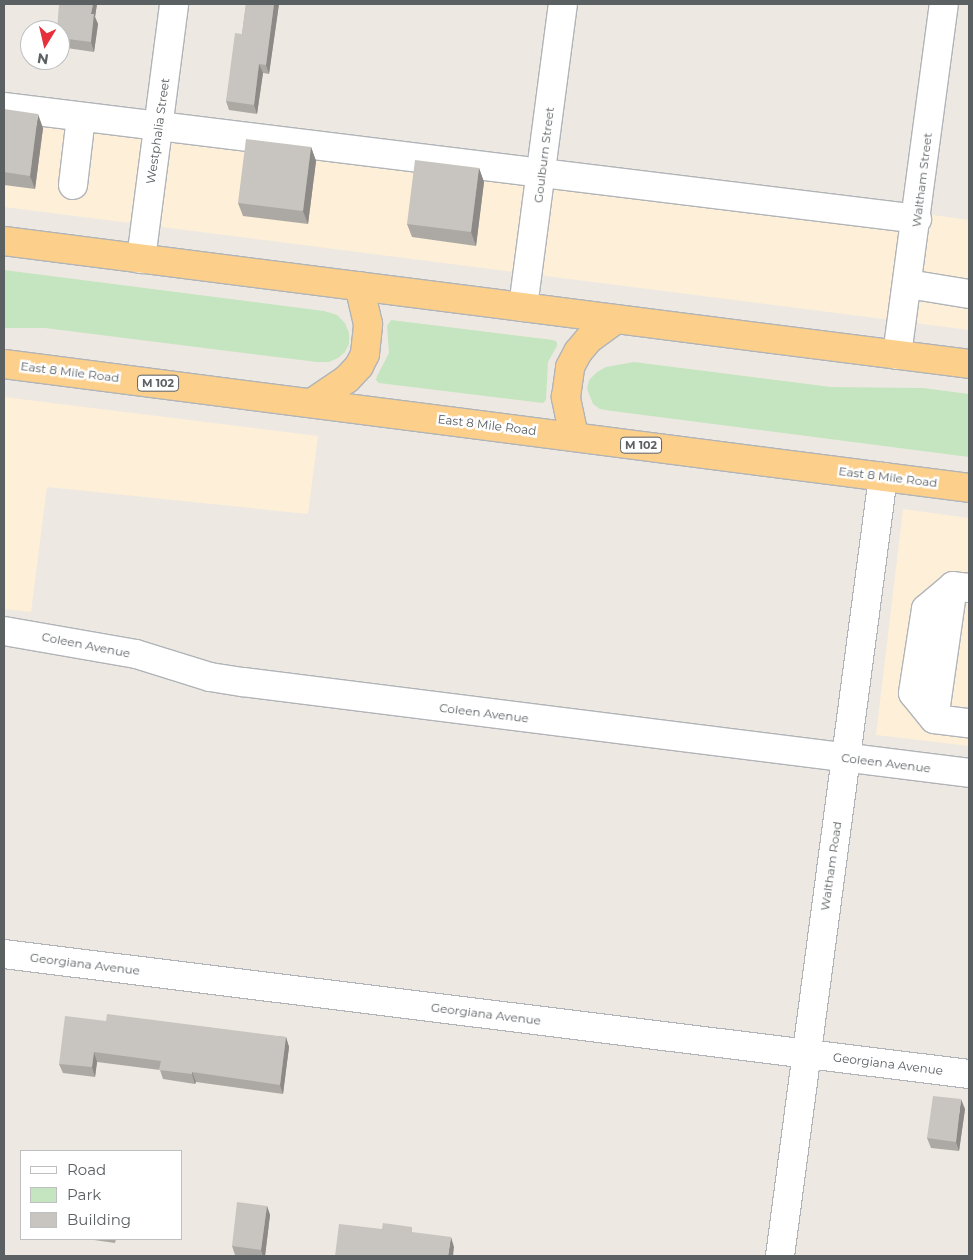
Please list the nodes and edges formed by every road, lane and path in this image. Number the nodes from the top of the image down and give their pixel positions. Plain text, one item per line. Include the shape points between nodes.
1 (174, 4) edge
2 (563, 4) edge
3 (944, 4) edge
4 (4, 107) edge
5 (82, 117) junction
6 (158, 125) junction
7 (542, 172) junction
8 (73, 185) dead end
9 (917, 219) junction
10 (4, 241) edge
11 (140, 259) junction
12 (908, 284) junction
13 (359, 286) junction
14 (969, 294) edge
15 (523, 307) junction
16 (617, 319) junction
17 (898, 355) junction
18 (4, 364) edge
19 (969, 364) edge
20 (313, 402) junction
21 (574, 436) junction
22 (883, 477) junction
23 (969, 488) edge
24 (961, 587) edge
25 (4, 631) edge
26 (969, 724) edge
27 (845, 758) junction
28 (969, 773) edge
29 (4, 954) edge
30 (806, 1054) junction
31 (969, 1074) edge
32 (780, 1256) edge

1 - 6 street, Westphalia Street
2 - 7 street, Goulburn Street
3 - 9 street, Waltham Street
4 - 5 street
5 - 6 street
5 - 8 street
6 - 7 street
6 - 11 street, Westphalia Street
7 - 9 street
7 - 15 street, Goulburn Street
9 - 12 street, Waltham Street
10 - 11 highway
11 - 13 highway
12 - 14 street
12 - 17 street, Waltham Street
13 - 15 highway
13 - 20 highway via 368,324 365,354 347,379
15 - 16 highway
16 - 17 highway
16 - 21 highway via 589,339 570,367 566,397
17 - 19 highway
18 - 20 highway, East 8 Mile Road / M 102
20 - 21 highway, East 8 Mile Road / M 102
21 - 22 highway, East 8 Mile Road / M 102
22 - 23 highway, East 8 Mile Road / M 102
22 - 27 street, Waltham Road
24 - 26 street via 934,720
25 - 27 street, Coleen Avenue via 136,654 210,677 243,682
27 - 28 street, Coleen Avenue
27 - 30 street, Waltham Road
29 - 30 street, Georgiana Avenue
30 - 31 street, Georgiana Avenue
30 - 32 street, Waltham Road

